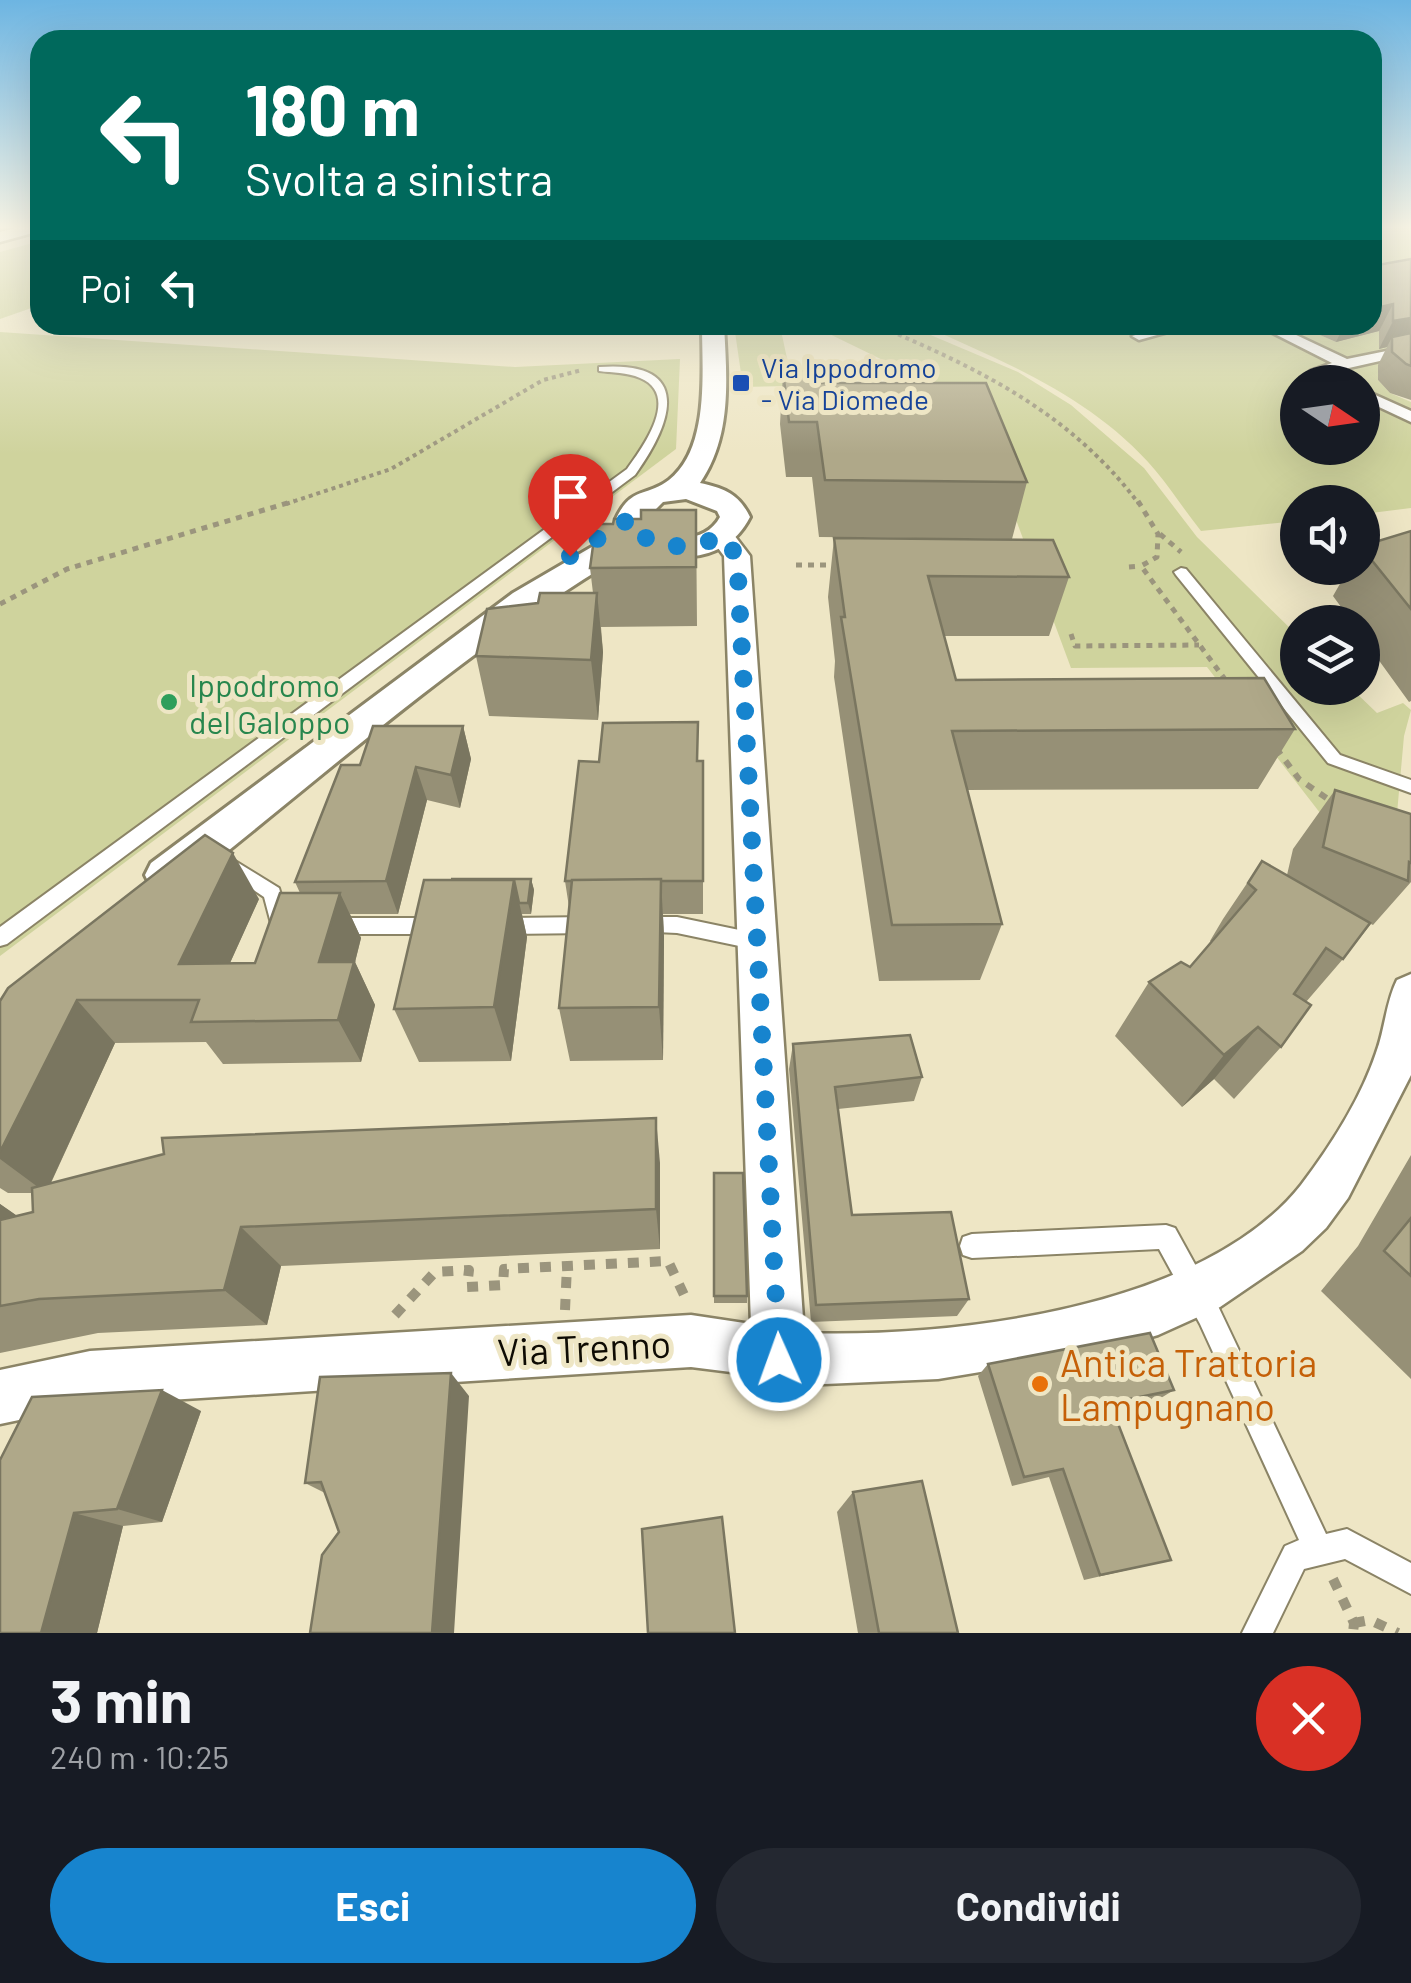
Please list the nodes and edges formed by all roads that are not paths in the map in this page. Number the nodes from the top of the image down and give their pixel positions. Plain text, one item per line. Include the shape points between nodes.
1 (713, 335) edge
2 (1143, 335) edge
3 (1285, 335) edge
4 (1139, 336) dead end
5 (1411, 350) edge
6 (1345, 364) junction
7 (714, 365) junction
8 (1342, 365) edge
9 (603, 368) road end
10 (1380, 401) edge
11 (1411, 416) edge
12 (724, 478) junction
13 (674, 491) junction
14 (639, 529) junction
15 (722, 536) junction
16 (1181, 572) dead end
17 (1411, 787) edge
18 (202, 848) junction
19 (140, 896) edge
20 (0, 938) edge
21 (744, 939) dead end
22 (1411, 992) edge
23 (972, 1246) dead end
24 (1196, 1290) junction
25 (779, 1360) junction
26 (0, 1396) edge
27 (1318, 1549) junction
28 (1411, 1579) edge
29 (1257, 1633) edge

1 - 7 street
2 - 4 street
3 - 6 street
5 - 6 street
6 - 8 street
7 - 12 street via 730,418
7 - 13 street via 703,456
9 - 20 lane via 650,375 662,388 665,415 655,442 630,472
10 - 11 street
12 - 13 street
12 - 15 street via 735,517
13 - 14 street via 643,500
14 - 15 street via 686,546
14 - 18 street via 524,600
15 - 25 street via 737,556
16 - 17 lane via 1334,759
18 - 19 street
18 - 21 lane via 272,893 276,924 676,925
22 - 24 street, Via Trenno via 1396,1066 1320,1199 1277,1238
23 - 24 lane via 1166,1237
24 - 25 street, Via Trenno via 1142,1316 965,1350
24 - 27 lane
25 - 26 street, Via Trenno via 737,1344 691,1341 90,1378
27 - 28 lane via 1347,1544
27 - 29 lane via 1295,1556

